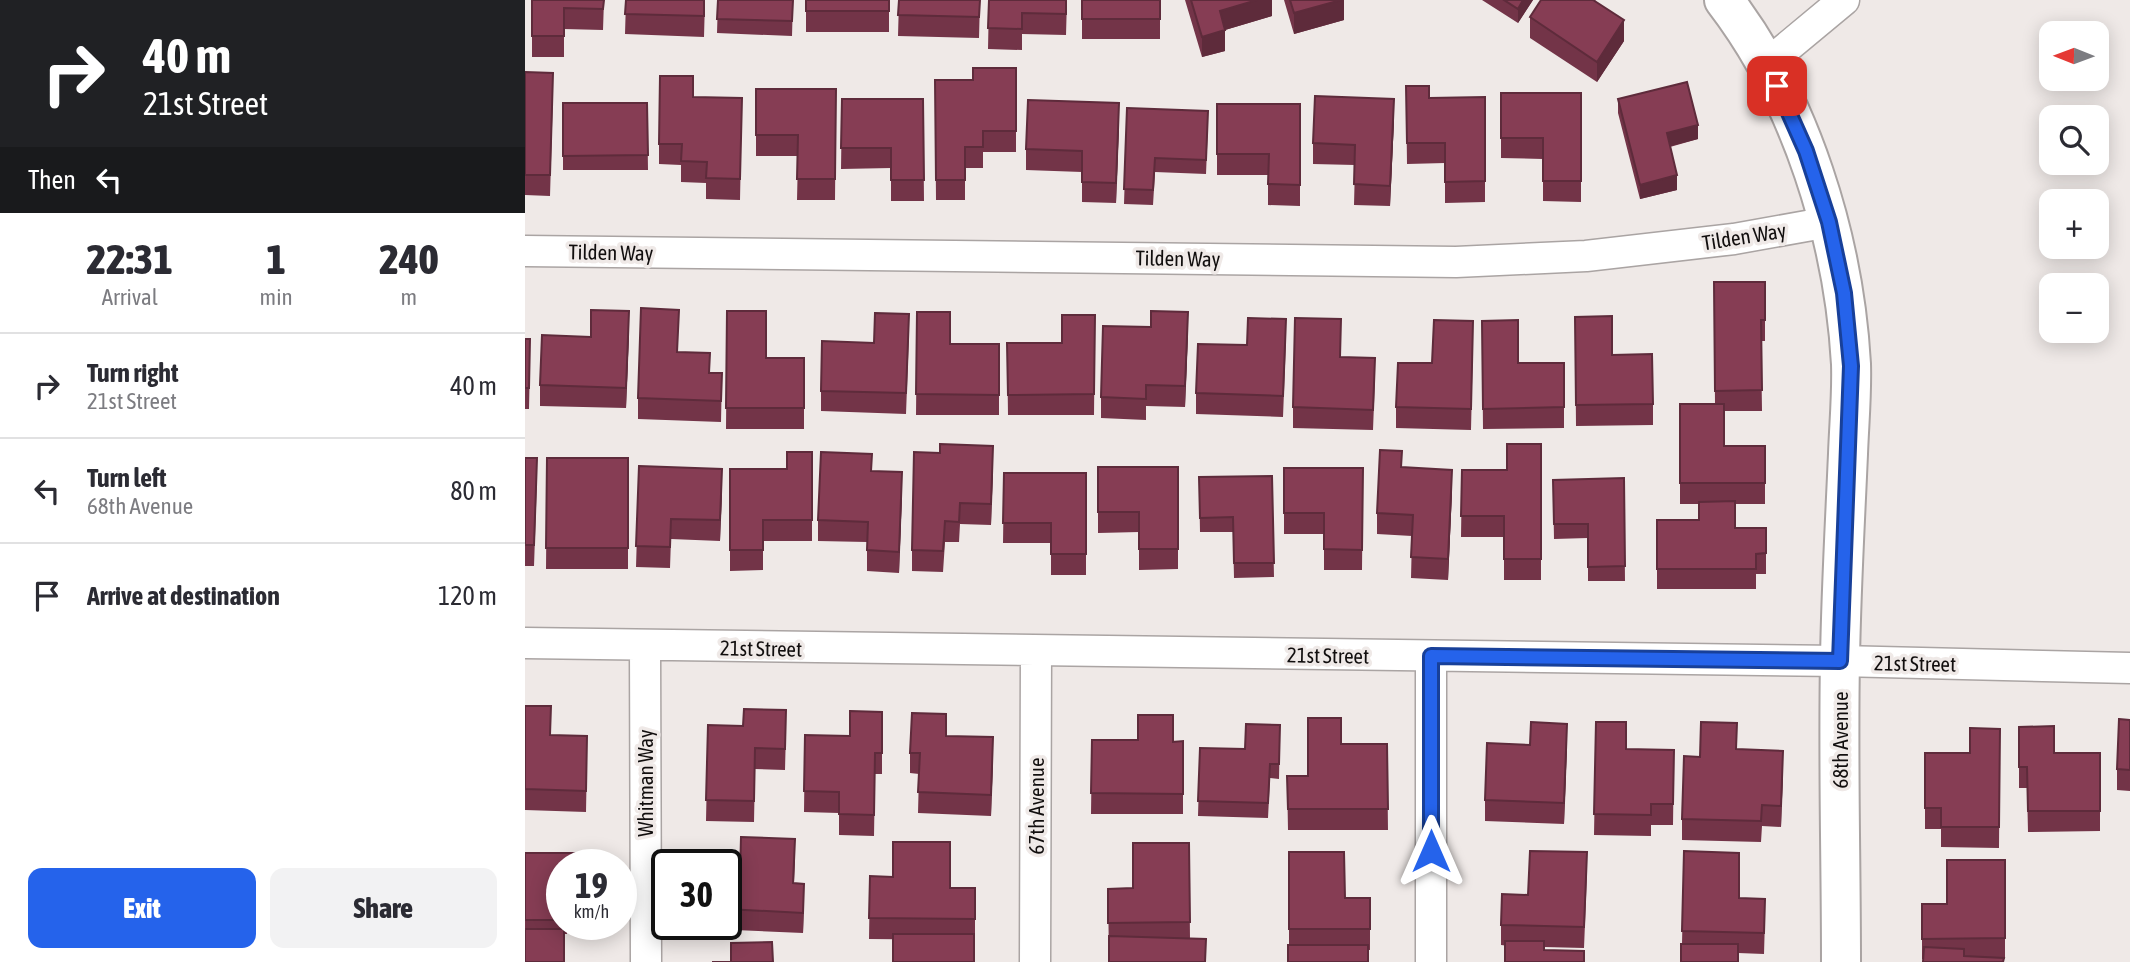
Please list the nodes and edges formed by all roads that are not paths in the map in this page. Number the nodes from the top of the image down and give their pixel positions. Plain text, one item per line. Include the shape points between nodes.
1 (1724, 0) edge
2 (1844, 0) edge
3 (1767, 64) junction
4 (1829, 222) junction
5 (525, 251) edge
6 (525, 643) edge
7 (645, 645) junction
8 (1036, 651) junction
9 (1431, 656) junction
10 (1840, 661) junction
11 (2130, 668) edge
12 (646, 962) edge
13 (1035, 962) edge
14 (1431, 962) edge
15 (1841, 962) edge

1 - 3 street, 68th Avenue
2 - 3 street
3 - 4 street, 68th Avenue via 1806,151
4 - 5 street, Tilden Way via 1734,239 1586,256 1456,262
4 - 10 street, 68th Avenue via 1844,293 1851,366
6 - 7 street, 21st Street
7 - 8 street, 21st Street
7 - 12 street, Whitman Way
8 - 9 street, 21st Street
8 - 13 street, 67th Avenue
9 - 10 street, 21st Street
9 - 14 street
10 - 11 street, 21st Street
10 - 15 street, 68th Avenue

